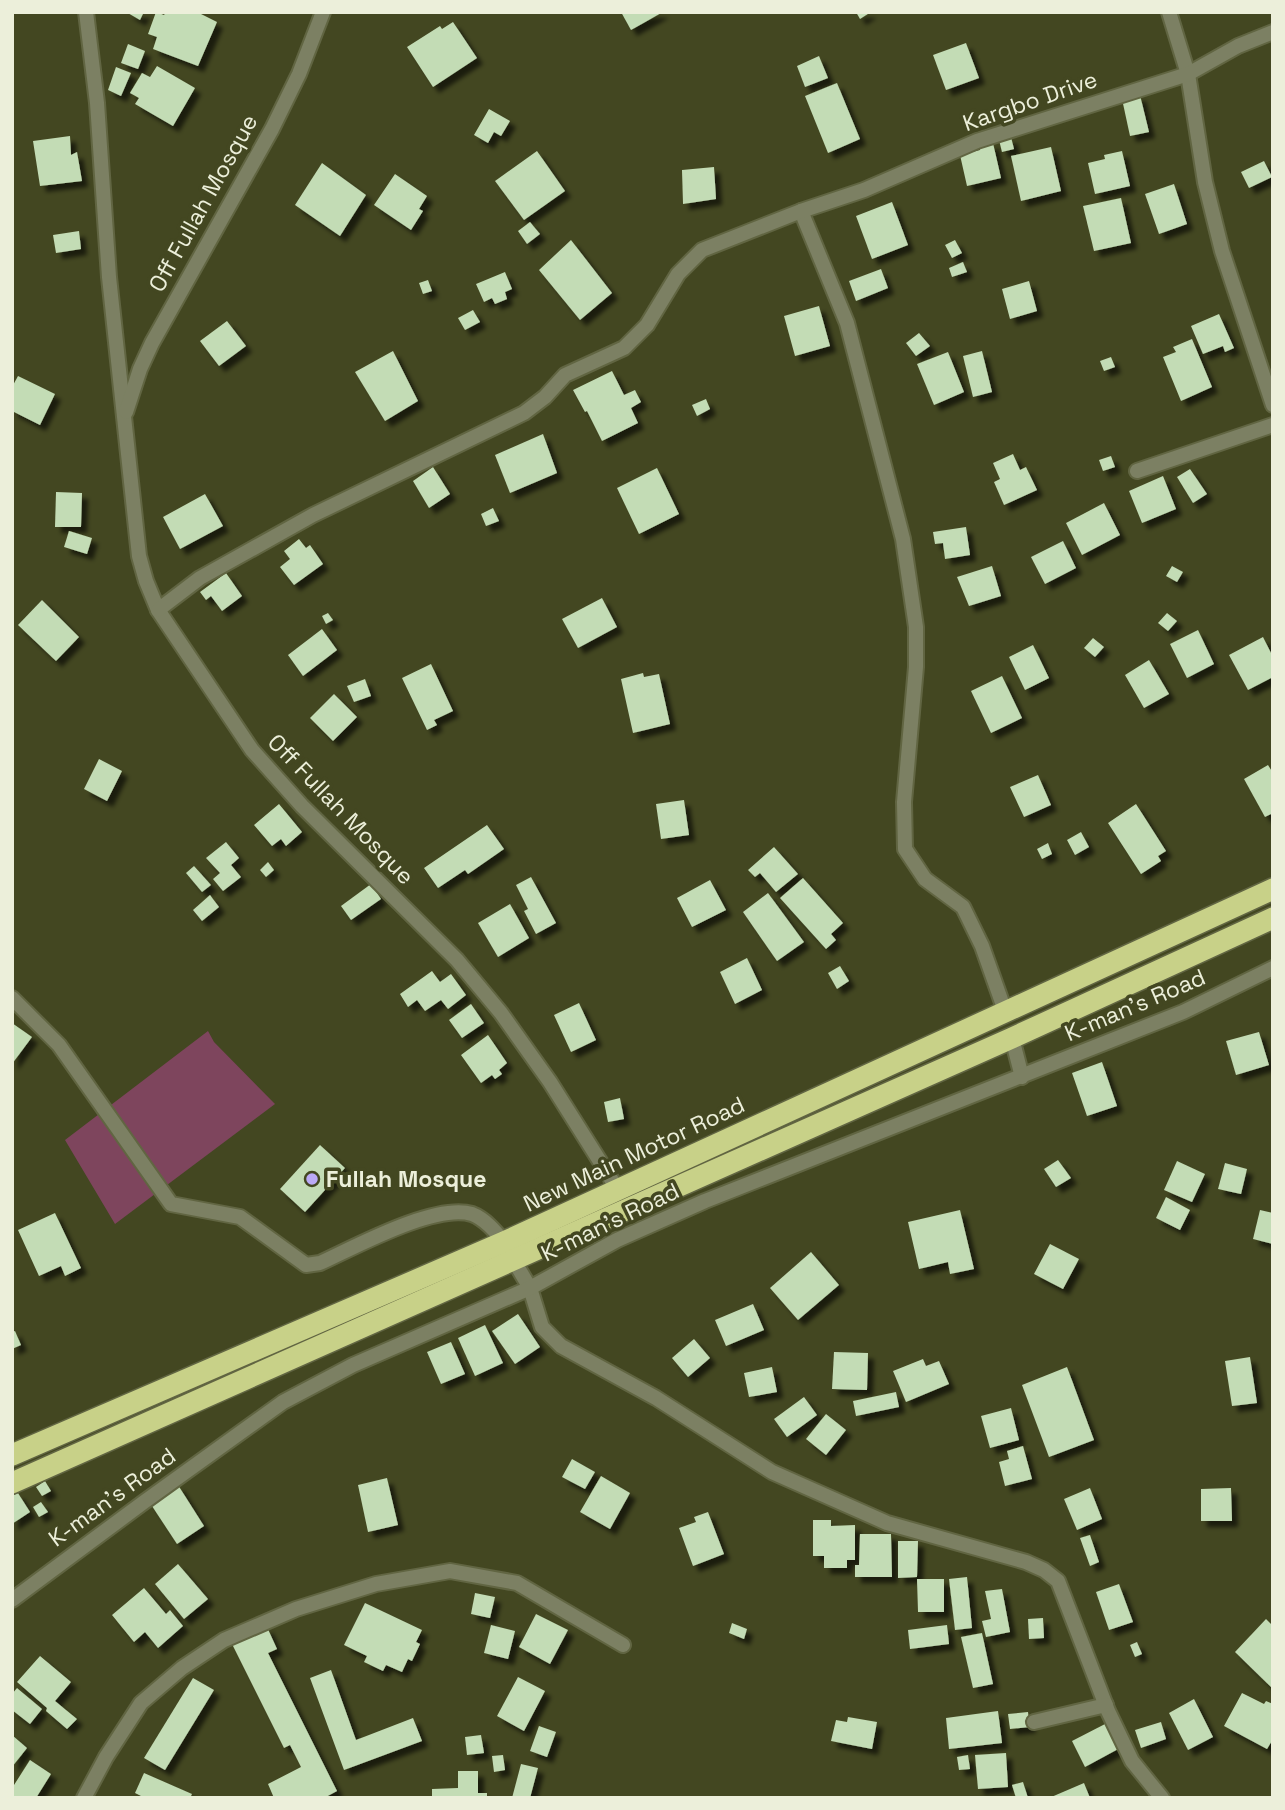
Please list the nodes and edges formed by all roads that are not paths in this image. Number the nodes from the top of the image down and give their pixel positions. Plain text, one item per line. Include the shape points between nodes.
1 (86, 12) edge
2 (323, 12) edge
3 (1169, 12) edge
4 (1273, 32) edge
5 (1188, 74) junction
6 (801, 211) junction
7 (1273, 405) edge
8 (125, 417) junction
9 (1273, 425) edge
10 (1137, 471) dead end
11 (159, 610) junction
12 (1273, 890) edge
13 (1273, 918) edge
14 (1273, 968) edge
15 (12, 998) edge
16 (1004, 1011) junction
17 (1012, 1038) junction
18 (1022, 1077) junction
19 (778, 1143) junction
20 (788, 1167) junction
21 (618, 1190) junction
22 (509, 1252) junction
23 (530, 1288) junction
24 (12, 1455) edge
25 (12, 1483) edge
26 (12, 1600) edge
27 (623, 1645) dead end
28 (1106, 1705) junction
29 (1034, 1722) dead end
30 (83, 1798) edge
31 (1162, 1798) edge

1 - 8 street, Off Fullah Mosque
2 - 8 street, Off Fullah Mosque via 272,128 152,343
3 - 5 street
4 - 5 street, Kargbo Drive
5 - 6 street, Kargbo Drive via 977,141 864,190
5 - 7 street via 1222,251
6 - 11 street, Kargbo Drive via 702,250 678,274 647,325 624,348 565,376 524,413 313,515 200,578
6 - 16 street via 847,323 903,539 916,627 905,849 925,879 964,907
8 - 11 street, Off Fullah Mosque via 139,556
9 - 10 street
11 - 21 street, Off Fullah Mosque via 252,750 457,960 501,1013
12 - 16 highway, New Main Motor Road
13 - 17 highway, New Main Motor Road
14 - 18 street, K-man's Road via 1183,1012
15 - 22 street via 59,1045 171,1204 240,1217 306,1265 446,1212 472,1214 491,1226
16 - 21 highway, New Main Motor Road
17 - 18 street
17 - 19 highway, New Main Motor Road
18 - 20 street, K-man's Road
19 - 20 street
19 - 22 highway, New Main Motor Road
20 - 23 street, K-man's Road via 617,1240
21 - 22 highway, New Main Motor Road
22 - 23 street
22 - 24 highway, New Main Motor Road
22 - 25 highway, New Main Motor Road
23 - 26 street, K-man's Road via 353,1365 283,1402
23 - 28 street via 542,1327 561,1346 656,1398 772,1472 887,1523 1044,1570 1058,1581
27 - 30 street via 517,1583 450,1572 376,1584 296,1609 224,1640 182,1668 141,1703
28 - 29 street
28 - 31 street via 1132,1761

